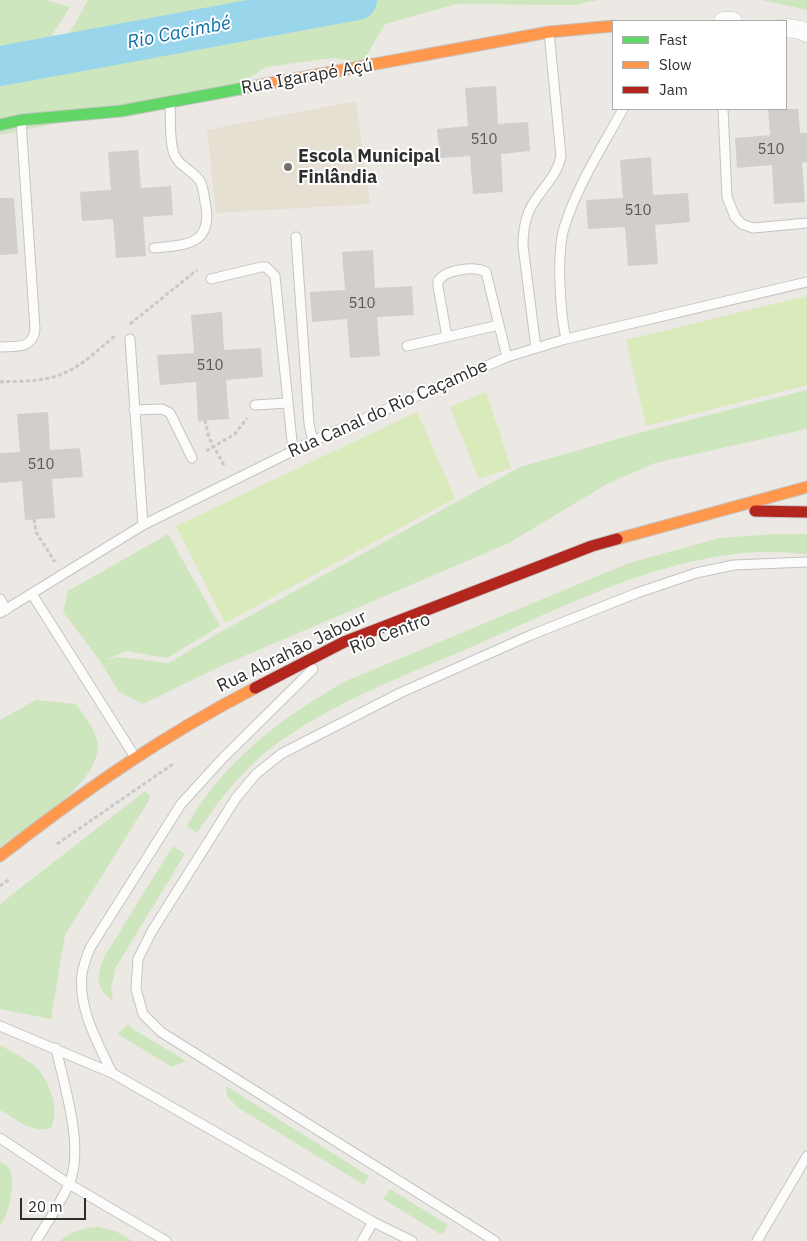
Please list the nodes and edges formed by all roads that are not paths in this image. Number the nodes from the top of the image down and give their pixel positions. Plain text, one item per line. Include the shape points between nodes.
1 (612, 26) edge
2 (787, 28) edge
3 (549, 32) junction
4 (807, 33) edge
5 (170, 102) junction
6 (622, 110) edge
7 (723, 110) edge
8 (21, 120) junction
9 (0, 125) edge
10 (807, 223) edge
11 (296, 237) dead end
12 (154, 248) dead end
13 (211, 279) dead end
14 (807, 282) edge
15 (499, 325) junction
16 (447, 337) junction
17 (130, 339) dead end
18 (566, 339) junction
19 (0, 343) edge
20 (407, 346) dead end
21 (0, 347) edge
22 (536, 348) junction
23 (507, 357) junction
24 (287, 403) junction
25 (255, 405) road end
26 (134, 410) junction
27 (313, 441) junction
28 (293, 451) junction
29 (192, 458) road end
30 (807, 487) edge
31 (807, 512) edge
32 (715, 513) junction
33 (143, 525) junction
34 (807, 562) edge
35 (32, 594) junction
36 (0, 599) edge
37 (3, 611) edge
38 (344, 642) junction
39 (135, 758) junction
40 (0, 856) edge
41 (0, 1026) edge
42 (56, 1048) junction
43 (112, 1074) junction
44 (0, 1138) edge
45 (807, 1156) edge
46 (69, 1184) junction
47 (373, 1222) junction
48 (484, 1238) edge
49 (36, 1241) edge
50 (166, 1241) edge
51 (362, 1241) edge
52 (412, 1241) edge
53 (495, 1241) edge
54 (757, 1241) edge

1 - 3 street, Rua Igarapé Açú
2 - 4 street
3 - 5 street, Rua Igarapé Açú
3 - 22 lane via 561,156 557,170 530,210 523,246
5 - 8 street, Rua Igarapé Açú via 121,111
5 - 12 lane via 173,152 178,162 202,184 208,220 204,233 196,240 184,245
6 - 18 lane via 575,199 564,227 560,269
7 - 10 lane via 727,197 735,217 753,228
8 - 9 street, Rua Igarapé Açú
8 - 21 lane via 35,329 29,344
11 - 27 lane via 309,424
13 - 24 lane via 261,267 266,267 275,276
14 - 18 lane, Rua Canal do Rio Caçambe
15 - 16 lane
15 - 16 lane via 486,272 474,269 446,274 438,281 438,287
15 - 23 lane
16 - 20 lane
17 - 26 lane
18 - 22 lane, Rua Canal do Rio Caçambe
19 - 21 lane
22 - 23 lane, Rua Canal do Rio Caçambe
23 - 27 lane, Rua Canal do Rio Caçambe
24 - 25 lane
24 - 28 lane
26 - 29 lane via 162,409 170,413
26 - 33 lane
27 - 28 lane, Rua Canal do Rio Caçambe
28 - 33 lane, Rua Canal do Rio Caçambe
30 - 32 street, Rua Abrahão Jabour
31 - 32 street, Rua Abrahão Jabour
32 - 38 street, Rua Abrahão Jabour via 592,546
33 - 35 lane, Rua Canal do Rio Caçambe
34 - 48 lane via 734,565 696,573 637,593 400,693 281,754 256,774 236,798 152,931 138,959 136,989 143,1014 161,1032
35 - 37 lane, Rua Canal do Rio Caçambe
35 - 39 lane
36 - 37 lane
38 - 39 street, Rua Abrahão Jabour via 219,707
38 - 43 lane via 290,690 181,804 93,942 82,974 83,999 92,1030
39 - 40 street, Rua Abrahão Jabour via 73,799
41 - 42 lane
42 - 43 lane
42 - 46 lane via 75,1147
43 - 47 lane
44 - 46 lane
45 - 54 lane
46 - 49 lane
46 - 50 lane
47 - 51 lane
47 - 52 lane
48 - 53 lane

